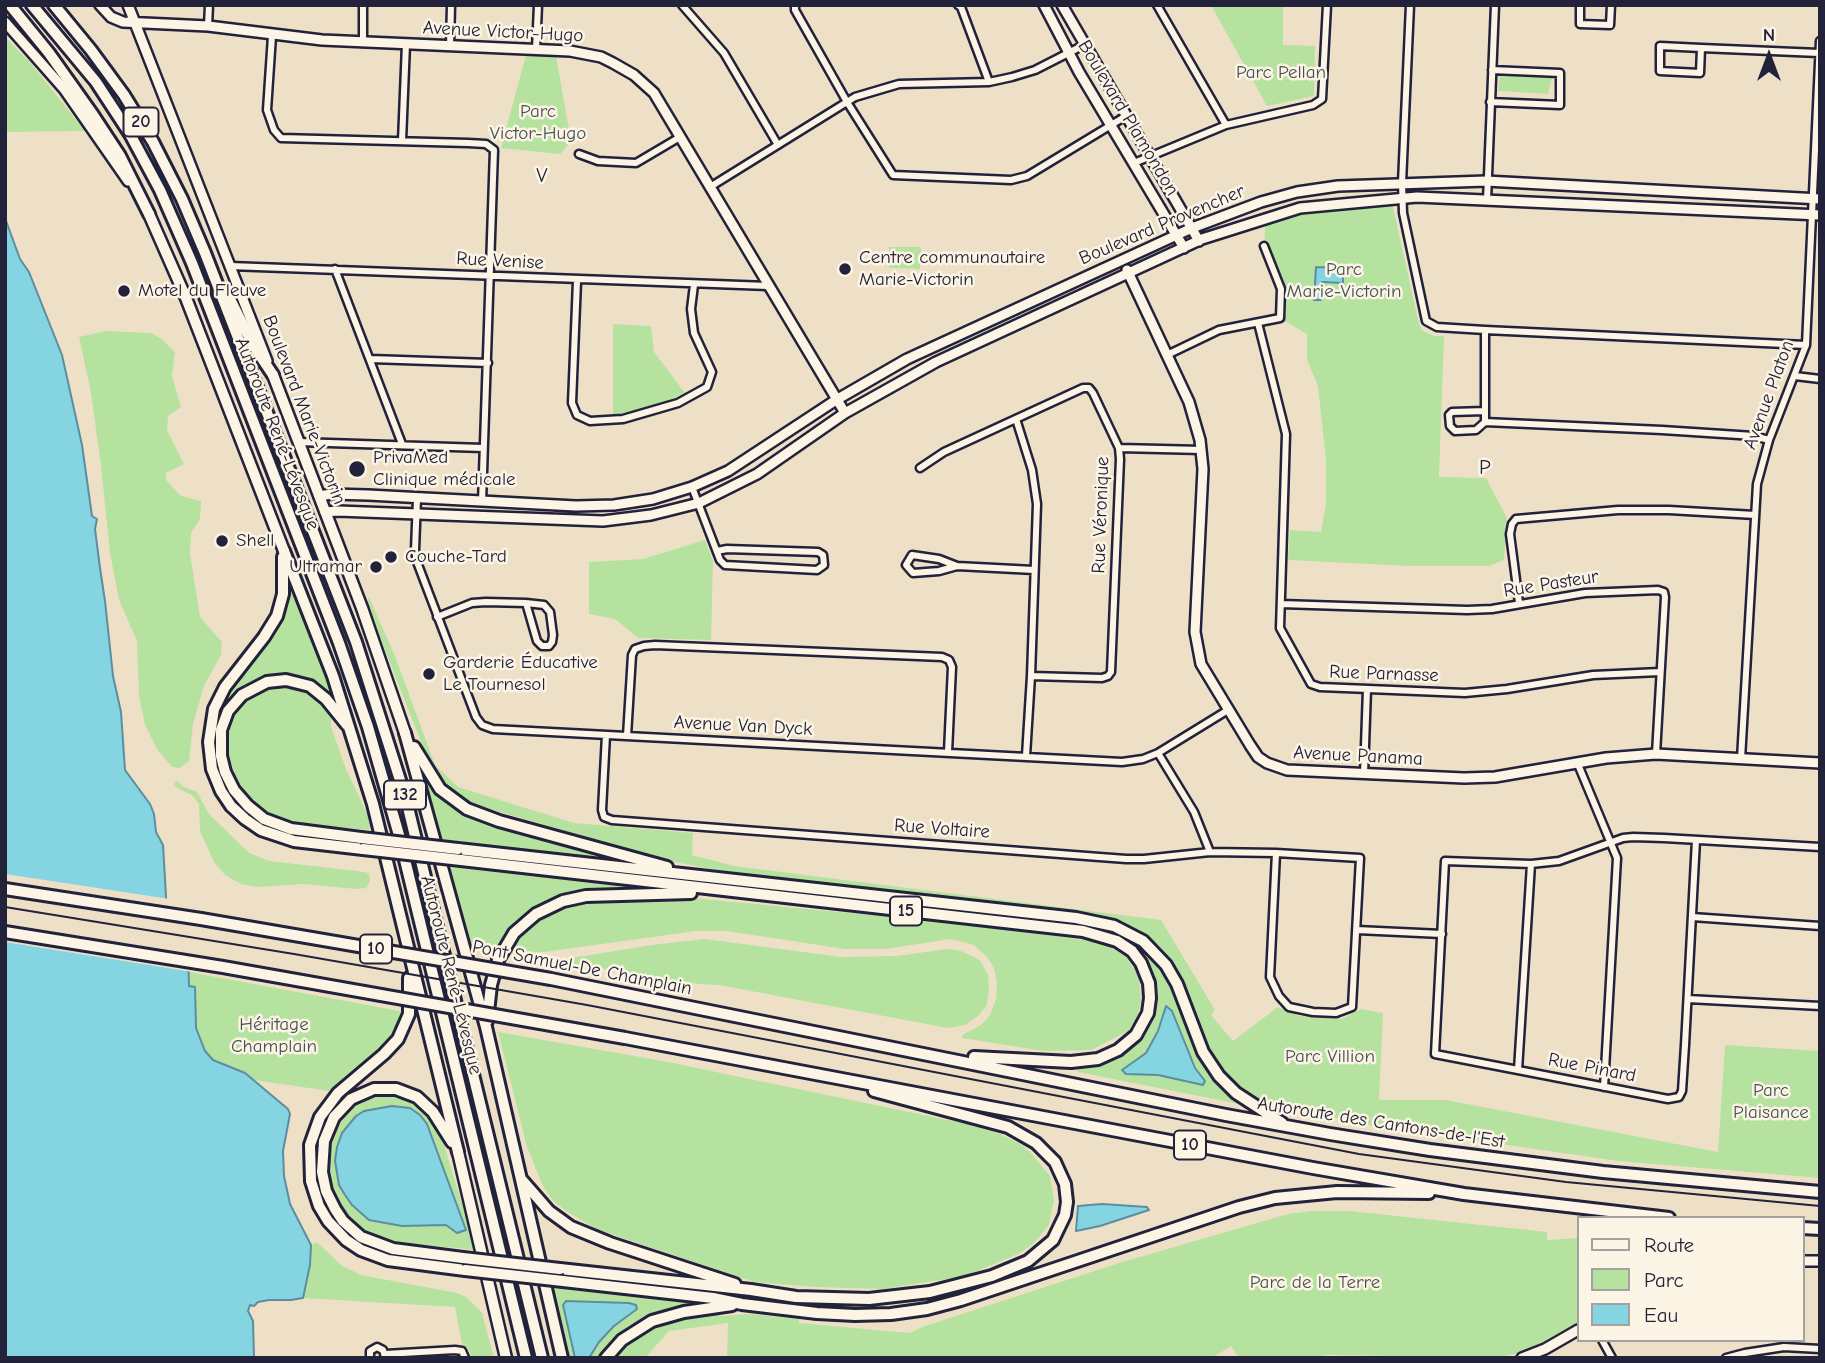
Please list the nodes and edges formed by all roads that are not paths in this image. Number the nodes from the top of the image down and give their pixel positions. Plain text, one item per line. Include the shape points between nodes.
1 (10, 5) edge
2 (32, 5) edge
3 (54, 5) edge
4 (100, 5) edge
5 (128, 5) edge
6 (209, 5) edge
7 (363, 5) edge
8 (452, 5) edge
9 (538, 5) edge
10 (682, 5) edge
11 (795, 5) edge
12 (958, 5) edge
13 (1044, 5) edge
14 (1062, 5) edge
15 (1157, 5) edge
16 (1327, 5) edge
17 (1410, 5) edge
18 (1495, 5) edge
19 (1580, 5) edge
20 (1611, 5) edge
21 (5, 22) edge
22 (135, 23) junction
23 (208, 26) junction
24 (272, 36) junction
25 (1820, 41) edge
26 (363, 43) junction
27 (406, 44) junction
28 (1084, 45) junction
29 (450, 46) junction
30 (1702, 48) junction
31 (536, 50) junction
32 (1819, 53) edge
33 (1068, 54) junction
34 (1492, 70) junction
35 (989, 82) junction
36 (847, 102) junction
37 (1490, 102) junction
38 (1126, 116) junction
39 (1111, 125) junction
40 (1226, 125) junction
41 (680, 136) junction
42 (402, 141) junction
43 (778, 145) junction
44 (579, 154) dead end
45 (1150, 155) junction
46 (1134, 163) junction
47 (1486, 181) junction
48 (1402, 183) junction
49 (710, 187) junction
50 (1403, 198) junction
51 (1816, 199) edge
52 (1487, 200) junction
53 (149, 214) junction
54 (1816, 215) edge
55 (1192, 228) junction
56 (1177, 234) junction
57 (1199, 241) junction
58 (1264, 246) dead end
59 (1184, 248) junction
60 (205, 253) junction
61 (1122, 260) junction
62 (230, 266) junction
63 (335, 269) junction
64 (1129, 273) junction
65 (490, 276) junction
66 (577, 281) junction
67 (694, 285) junction
68 (768, 286) junction
69 (1258, 323) junction
70 (1485, 330) junction
71 (1806, 345) junction
72 (929, 349) junction
73 (1167, 355) junction
74 (371, 359) junction
75 (935, 362) junction
76 (488, 363) junction
77 (273, 375) junction
78 (1795, 376) junction
79 (1820, 379) edge
80 (836, 400) junction
81 (1485, 411) junction
82 (845, 413) junction
83 (1016, 419) junction
84 (1485, 422) junction
85 (1769, 440) junction
86 (298, 442) junction
87 (402, 444) junction
88 (1119, 448) junction
89 (483, 449) junction
90 (1202, 450) junction
91 (920, 468) dead end
92 (692, 487) junction
93 (319, 496) junction
94 (417, 499) junction
95 (482, 502) junction
96 (699, 503) junction
97 (325, 512) junction
98 (416, 514) junction
99 (1755, 515) junction
100 (284, 551) junction
101 (717, 551) junction
102 (957, 566) junction
103 (1034, 570) junction
104 (526, 603) junction
105 (1519, 603) junction
106 (1281, 604) junction
107 (438, 617) junction
108 (1660, 672) junction
109 (1031, 676) junction
110 (1367, 689) junction
111 (1228, 710) junction
112 (350, 728) junction
113 (405, 733) junction
114 (606, 735) junction
115 (627, 736) junction
116 (948, 752) junction
117 (1158, 753) junction
118 (1656, 754) junction
119 (1026, 756) junction
120 (1741, 760) junction
121 (1577, 762) junction
122 (1820, 763) edge
123 (1364, 774) junction
124 (1696, 841) junction
125 (362, 843) junction
126 (1612, 843) junction
127 (1820, 847) edge
128 (1210, 852) junction
129 (1276, 853) junction
130 (460, 854) junction
131 (1531, 864) junction
132 (694, 875) junction
133 (5, 889) edge
134 (744, 894) junction
135 (1692, 917) junction
136 (1820, 926) edge
137 (1357, 930) junction
138 (5, 932) edge
139 (1442, 934) junction
140 (407, 947) junction
141 (1688, 999) junction
142 (1820, 1006) edge
143 (486, 1027) junction
144 (943, 1056) junction
145 (1518, 1070) junction
146 (804, 1072) junction
147 (1604, 1087) junction
148 (1288, 1126) junction
149 (458, 1152) junction
150 (522, 1180) junction
151 (1820, 1192) edge
152 (1464, 1194) junction
153 (1653, 1216) edge
154 (464, 1264) junction
155 (751, 1290) junction
156 (742, 1304) junction
157 (1576, 1330) edge
158 (1603, 1342) edge
159 (1820, 1349) edge
160 (385, 1356) edge
161 (370, 1358) edge
162 (465, 1358) edge
163 (506, 1358) edge
164 (526, 1358) edge
165 (542, 1358) edge
166 (562, 1358) edge
167 (606, 1358) edge
168 (1522, 1358) edge
169 (1612, 1358) edge
170 (1726, 1358) edge

1 - 53 highway via 93,115
2 - 164 highway, Autoroute René-Lévesque / 132 via 96,82 160,190 339,643 399,835
3 - 60 highway, Autoroute René-Lévesque / 20 via 146,130
4 - 22 street via 116,20
5 - 22 street, Boulevard Marie-Victorin
6 - 23 street
7 - 26 street
8 - 29 street
9 - 31 street
10 - 43 street via 724,53
11 - 36 street
12 - 35 street
13 - 33 street, Boulevard Plamondon
14 - 28 street, Boulevard Plamondon
15 - 40 street
16 - 40 street via 1322,99
17 - 48 street
18 - 34 street
19 - 20 street via 1580,24 1610,25
21 - 53 street via 83,114
22 - 23 street, Avenue Victor-Hugo
22 - 62 street, Boulevard Marie-Victorin
23 - 24 street, Avenue Victor-Hugo
24 - 26 street, Avenue Victor-Hugo
24 - 42 street via 267,110 281,138
25 - 32 street, Avenue Platon
26 - 27 street, Avenue Victor-Hugo
27 - 29 street, Avenue Victor-Hugo
27 - 42 street
28 - 33 street
28 - 38 street, Boulevard Plamondon
29 - 31 street, Avenue Victor-Hugo
30 - 30 street via 1660,46 1660,71 1700,73
30 - 32 street
31 - 41 street, Avenue Victor-Hugo via 586,53 634,75 654,93
32 - 51 street, Avenue Platon
33 - 35 street via 1034,70
33 - 39 street, Boulevard Plamondon
34 - 37 street
34 - 37 street via 1560,74 1560,105
35 - 36 street via 899,84
36 - 39 street via 893,175 1012,180 1027,176
36 - 43 street
37 - 47 street
38 - 39 street
38 - 45 street, Boulevard Plamondon
39 - 46 street, Boulevard Plamondon
40 - 45 street
41 - 44 street via 636,163 598,161
41 - 49 street, Avenue Victor-Hugo
42 - 65 street via 486,144 494,149
43 - 49 street
45 - 46 street
45 - 55 street, Boulevard Plamondon
46 - 56 street, Boulevard Plamondon
47 - 48 street, Boulevard Provencher
47 - 51 street, Boulevard Provencher
47 - 52 street
48 - 50 street
48 - 55 street, Boulevard Provencher via 1297,192
49 - 68 street, Avenue Victor-Hugo
50 - 52 street, Boulevard Provencher
50 - 57 street, Boulevard Provencher via 1300,208
50 - 70 street via 1426,321 1437,327
51 - 54 street, Avenue Platon
52 - 54 street, Boulevard Provencher
53 - 100 main road
54 - 71 street, Avenue Platon
55 - 56 street, Boulevard Provencher
55 - 57 street, Boulevard Plamondon
56 - 59 street, Boulevard Plamondon
56 - 61 street, Boulevard Provencher
57 - 59 street, Boulevard Provencher
58 - 69 street via 1281,289 1280,318
59 - 64 street, Boulevard Provencher
60 - 77 highway
60 - 165 highway, Autoroute René-Lévesque / 132 via 345,612 393,752
61 - 64 street, Avenue Panama
61 - 72 street, Boulevard Provencher
62 - 63 street, Rue Venise
62 - 77 street, Boulevard Marie-Victorin
63 - 65 street, Rue Venise
63 - 74 street
64 - 73 street, Avenue Panama
64 - 75 street, Boulevard Provencher
65 - 66 street, Rue Venise
65 - 76 street
66 - 67 street, Rue Venise
66 - 67 street via 572,403 577,415 590,421 623,419 678,403 706,387 712,372 694,333
67 - 68 street, Rue Venise
68 - 80 street, Avenue Victor-Hugo
69 - 73 street via 1219,330
69 - 106 street, Rue Parnasse via 1286,434
70 - 71 street
70 - 81 street
71 - 78 street, Avenue Platon
72 - 75 street
72 - 80 street, Boulevard Provencher
73 - 90 street, Avenue Panama via 1194,416
74 - 76 street
74 - 87 street
75 - 82 street, Boulevard Provencher
76 - 89 street
77 - 86 main road, Boulevard Marie-Victorin
78 - 79 street
78 - 85 street, Avenue Platon
80 - 82 street, Avenue Victor-Hugo
80 - 92 street, Boulevard Provencher via 747,460
81 - 84 street
81 - 84 street via 1449,415 1455,431 1476,430
82 - 96 street, Boulevard Provencher via 757,474
83 - 88 street, Rue Véronique via 1089,388
83 - 91 street, Rue Véronique
83 - 103 street via 1036,490
84 - 85 street
85 - 99 street, Avenue Platon via 1761,463
86 - 87 street
86 - 93 main road, Boulevard Marie-Victorin
87 - 89 street
88 - 90 street
88 - 109 street, Rue Véronique via 1111,672 1102,678
89 - 95 street
90 - 111 street, Avenue Panama via 1195,632 1201,664
92 - 95 street, Boulevard Provencher via 614,505
92 - 96 street
93 - 94 street, Boulevard Provencher
93 - 97 main road, Boulevard Marie-Victorin
94 - 95 street, Boulevard Provencher
94 - 98 street, Avenue Van Dyck
96 - 98 street, Boulevard Provencher via 603,522
96 - 101 street
97 - 98 street, Boulevard Provencher
97 - 113 main road, Boulevard Marie-Victorin
98 - 107 street, Avenue Van Dyck via 416,558
99 - 105 street via 1618,510 1516,519 1510,534
99 - 120 street, Avenue Platon
100 - 112 highway
100 - 125 highway via 283,594 277,616 214,709 209,741 212,769 232,806 261,830 294,841
101 - 101 street via 725,565 817,570 824,565 818,552
102 - 102 street via 912,555 906,565 913,573
102 - 103 street
103 - 109 street
104 - 104 street via 537,641 549,646 553,635 549,608
104 - 107 street via 472,603
105 - 106 street, Rue Pasteur via 1467,610
105 - 108 street, Rue Pasteur via 1611,591 1664,592
106 - 110 street, Rue Parnasse via 1282,635 1311,684
107 - 114 street, Avenue Van Dyck via 482,725
108 - 110 street, Rue Parnasse via 1594,675 1487,692
108 - 118 street, Rue Pasteur
109 - 119 street
110 - 123 street
111 - 117 street, Avenue Van Dyck
111 - 123 street, Avenue Panama via 1258,757 1277,769
112 - 125 highway via 314,688 291,681 267,682 247,692 228,711 221,730 221,756 232,786 260,816 292,829
112 - 140 highway
113 - 132 highway via 440,789 467,809
113 - 143 highway
114 - 115 street, Avenue Van Dyck
114 - 128 street, Rue Voltaire via 602,810 604,817 612,820 1126,859
115 - 116 street, Avenue Van Dyck
115 - 116 street via 632,655 644,646 943,657 952,667
116 - 119 street, Avenue Van Dyck
117 - 119 street, Avenue Van Dyck via 1122,762
117 - 128 street via 1194,812
118 - 120 street, Avenue Panama
118 - 121 street, Avenue Panama
120 - 122 street, Avenue Panama
121 - 123 street, Avenue Panama via 1464,778
121 - 126 street
124 - 126 street via 1633,837
124 - 127 street
124 - 135 street, Rue Pinard
125 - 130 highway, bridge
126 - 131 street via 1559,861
126 - 147 street via 1617,870
128 - 129 street, Rue Voltaire
129 - 137 street, Rue Voltaire via 1360,858
129 - 137 street via 1270,977 1289,1007 1336,1013 1352,1007
130 - 132 highway
130 - 134 highway
131 - 139 street, Rue Pinard via 1445,861
131 - 145 street
132 - 148 highway via 1076,918 1125,930 1151,948 1170,970 1203,1052 1219,1076 1240,1096
133 - 144 highway, Pont Samuel-De Champlain / 10, bridge via 475,965
134 - 143 highway via 603,895 569,899 543,910 514,933 498,960
134 - 144 highway, 15 via 1092,933 1127,947 1146,973 1150,998 1144,1022 1132,1040 1110,1055 1071,1062
135 - 136 street
135 - 141 street, Rue Pinard
137 - 139 street
138 - 146 highway, 10, bridge via 275,975
139 - 145 street, Rue Pinard via 1435,1054
140 - 149 highway
140 - 154 highway via 411,1000 405,1026 384,1054 344,1087 325,1110 310,1145 311,1181 328,1221 361,1250 387,1260
141 - 142 street
141 - 147 street, Rue Pinard via 1679,1097
143 - 150 highway
144 - 148 highway, Autoroute des Cantons-de-l'Est / 10
145 - 147 street, Rue Pinard
146 - 152 highway, 10
146 - 155 highway via 1019,1132 1042,1147 1058,1168 1066,1191 1065,1215 1053,1240 1033,1257 952,1287 849,1300
148 - 151 highway, Autoroute des Cantons-de-l'Est / 10 via 1572,1169
149 - 154 highway via 421,1100 401,1090 379,1088 355,1097 337,1112 325,1135 321,1165 331,1203 361,1237
149 - 163 main road
150 - 155 highway via 549,1211 571,1227
150 - 166 highway
152 - 153 highway, 10
152 - 156 highway via 1337,1192 1275,1198 961,1300 913,1311 855,1315
154 - 155 highway, bridge via 560,1269
154 - 156 highway, bridge
156 - 167 highway via 652,1321 622,1340
157 - 168 street
158 - 169 street
159 - 170 street via 1784,1347
160 - 161 street via 381,1348 375,1348
160 - 162 street via 455,1350 462,1351

